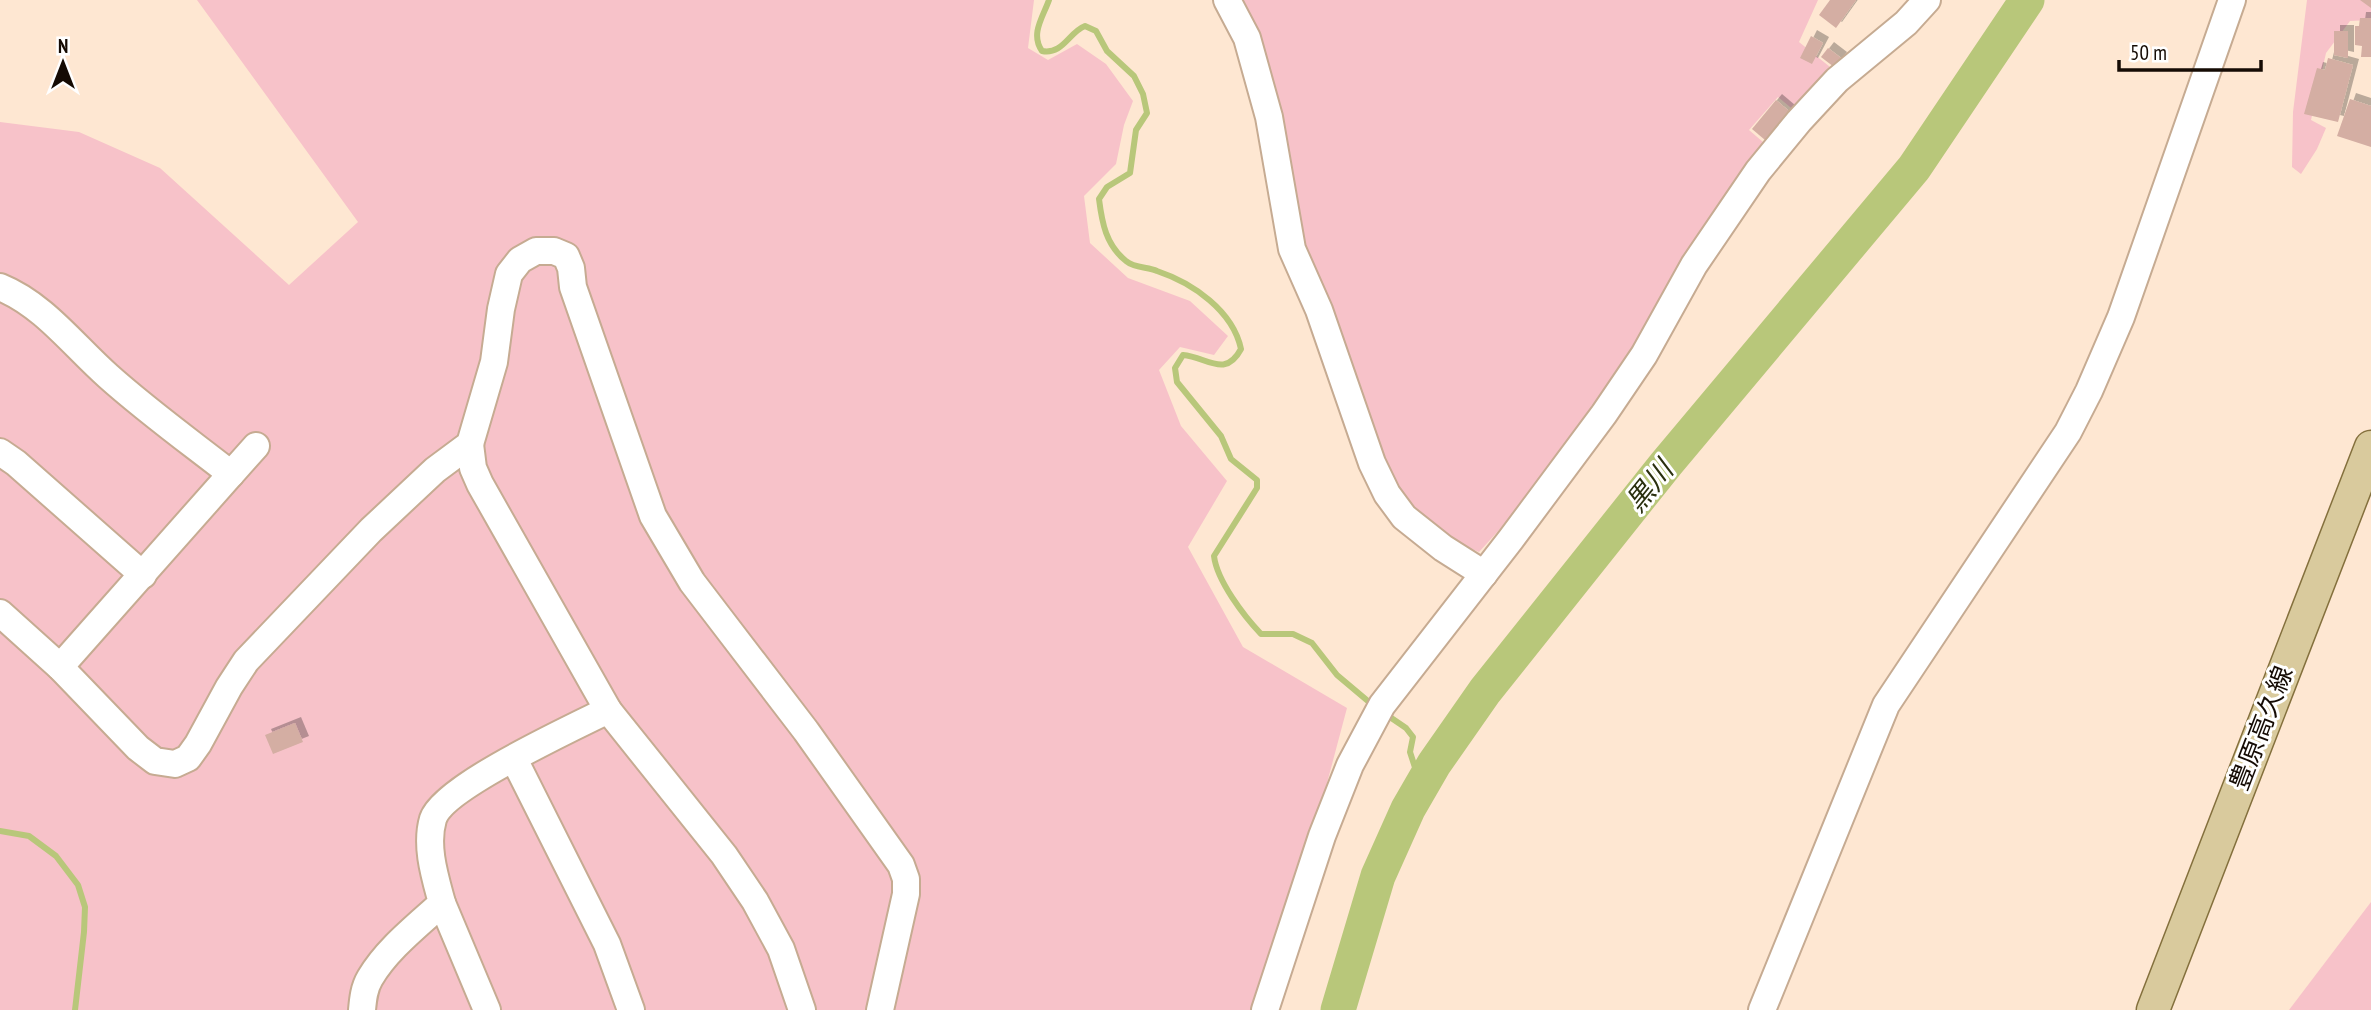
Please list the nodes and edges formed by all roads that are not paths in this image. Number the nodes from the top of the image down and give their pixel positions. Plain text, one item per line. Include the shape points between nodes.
1 (1227, 0) edge
2 (1927, 0) edge
3 (2232, 0) edge
4 (0, 287) edge
5 (470, 444) junction
6 (256, 446) dead end
7 (2371, 447) edge
8 (0, 452) edge
9 (231, 474) junction
10 (1484, 574) junction
11 (143, 575) junction
12 (0, 613) edge
13 (61, 667) junction
14 (608, 710) junction
15 (514, 759) junction
16 (442, 903) junction
17 (362, 1010) edge
18 (487, 1010) edge
19 (631, 1010) edge
20 (802, 1010) edge
21 (880, 1010) edge
22 (1265, 1010) edge
23 (1762, 1010) edge
24 (2153, 1010) edge

1 - 10 street via 1247,38 1269,117 1292,249 1319,310 1372,463 1404,517
2 - 10 street via 1837,80 1758,171 1694,265 1644,355 1604,414
3 - 23 street via 2121,317 2089,391 2067,432 1886,705
4 - 9 street via 43,314 108,376
5 - 13 street via 371,530 246,661 188,758 175,764 155,761
5 - 14 street via 480,484
5 - 21 street via 494,362 509,274 520,260 536,251 566,256 653,516 692,582 901,865 906,894
6 - 9 street
7 - 24 main road, 豊原高久線
8 - 11 street
9 - 11 street
10 - 22 street via 1382,705 1350,765
11 - 13 street
12 - 13 street
14 - 15 street
14 - 20 street via 755,901 781,949
15 - 16 street via 458,790 433,817 430,839
15 - 19 street via 607,944
16 - 17 street via 369,979
16 - 18 street

